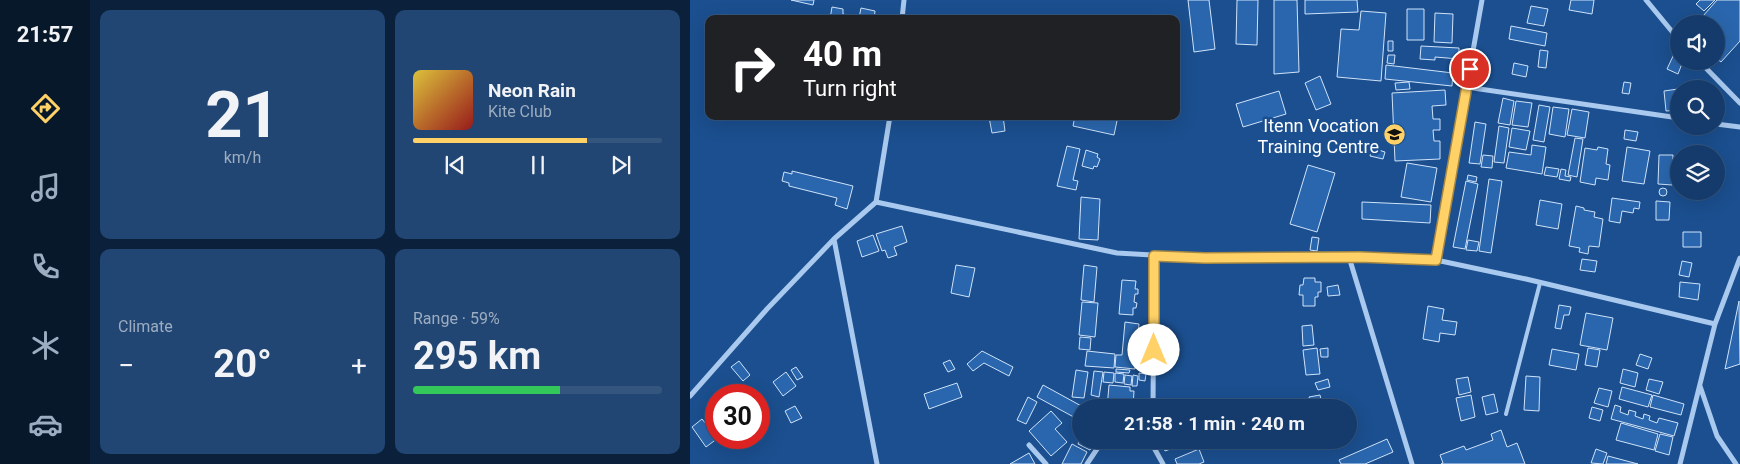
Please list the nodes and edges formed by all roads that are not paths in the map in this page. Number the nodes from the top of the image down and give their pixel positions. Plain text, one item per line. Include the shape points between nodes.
1 (904, 0) edge
2 (1482, 0) edge
3 (1646, 0) edge
4 (902, 15) edge
5 (1670, 29) edge
6 (1708, 70) edge
7 (1466, 87) junction
8 (1740, 102) edge
9 (1670, 117) edge
10 (889, 120) edge
11 (1725, 125) edge
12 (1740, 127) edge
13 (876, 202) junction
14 (834, 240) junction
15 (1154, 256) junction
16 (1349, 257) junction
17 (1740, 258) edge
18 (1436, 260) junction
19 (1540, 282) junction
20 (1715, 324) junction
21 (1699, 386) junction
22 (690, 396) edge
23 (1154, 399) edge
24 (1506, 414) dead end
25 (1028, 445) dead end
26 (1097, 449) edge
27 (1156, 449) edge
28 (877, 464) edge
29 (1046, 464) edge
30 (1087, 464) edge
31 (1163, 464) edge
32 (1412, 464) edge
33 (1680, 464) edge
34 (1736, 464) edge

1 - 4 street
2 - 7 street
3 - 5 street
6 - 8 street
7 - 9 street
7 - 18 street
10 - 13 street
11 - 12 street
13 - 14 street
13 - 15 street via 1117,253
14 - 22 street
14 - 28 street
15 - 16 street
15 - 23 street
16 - 18 street
16 - 32 street
17 - 20 street
18 - 19 street
19 - 20 street
19 - 24 lane
20 - 21 street
21 - 33 street
21 - 34 street via 1717,436
25 - 29 street
26 - 30 street
27 - 31 street

